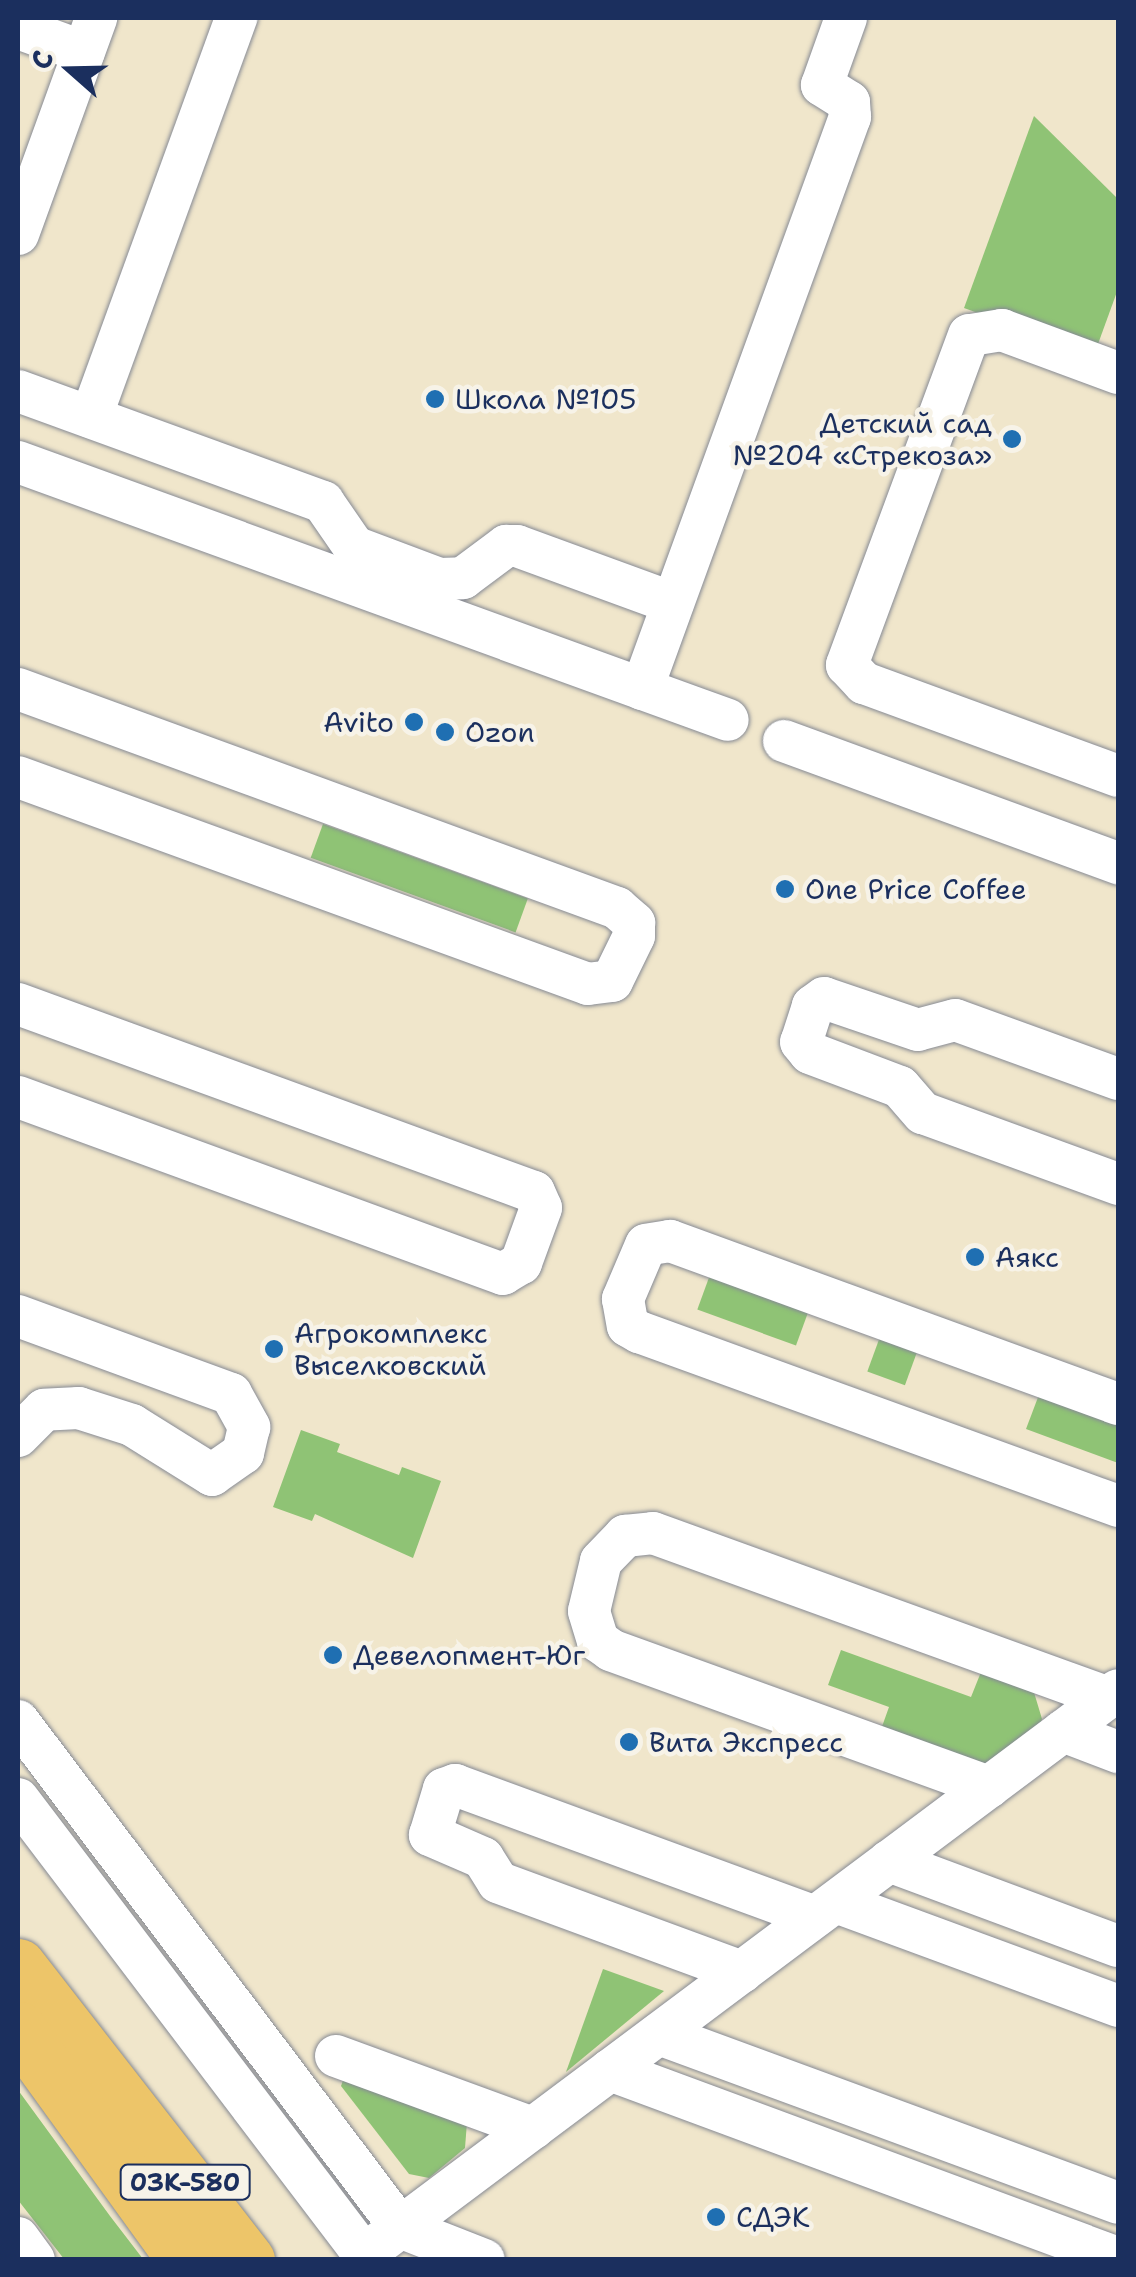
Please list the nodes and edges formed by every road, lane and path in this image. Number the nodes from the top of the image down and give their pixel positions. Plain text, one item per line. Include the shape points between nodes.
1 (236, 18) edge
2 (846, 18) edge
3 (18, 28) edge
4 (90, 35) edge
5 (31, 156) edge
6 (18, 234) edge
7 (1118, 373) edge
8 (18, 391) edge
9 (91, 418) junction
10 (18, 462) edge
11 (673, 603) junction
12 (18, 689) edge
13 (642, 689) junction
14 (728, 720) dead end
15 (784, 741) dead end
16 (18, 776) edge
17 (1118, 776) edge
18 (1118, 862) edge
19 (18, 1004) edge
20 (1118, 1080) edge
21 (18, 1097) edge
22 (1118, 1184) edge
23 (18, 1316) edge
24 (1118, 1404) edge
25 (18, 1436) edge
26 (1118, 1506) edge
27 (1114, 1694) edge
28 (18, 1721) edge
29 (1063, 1731) junction
30 (1118, 1752) edge
31 (989, 1787) junction
32 (18, 1799) edge
33 (889, 1861) junction
34 (825, 1909) junction
35 (1118, 1946) edge
36 (18, 1966) edge
37 (742, 1972) junction
38 (1118, 2006) edge
39 (18, 2029) edge
40 (659, 2034) junction
41 (336, 2056) dead end
42 (610, 2070) junction
43 (533, 2128) junction
44 (1118, 2203) edge
45 (400, 2227) junction
46 (18, 2238) edge
47 (365, 2258) edge
48 (1118, 2258) edge
49 (34, 2260) edge
50 (186, 2260) edge
51 (246, 2260) edge
52 (484, 2260) edge

1 - 9 lane
2 - 11 lane via 822,85 848,102 850,116
3 - 4 lane
4 - 5 lane
5 - 6 lane
7 - 17 lane via 1002,330 969,334 847,665 864,683
8 - 9 lane
9 - 11 lane via 323,502 354,546 440,580 463,578 506,546 518,546
10 - 13 lane
11 - 13 lane
12 - 16 lane via 617,908 634,924 634,936 612,981 588,984
13 - 14 lane
15 - 18 lane
19 - 21 lane via 534,1192 541,1208 521,1263 503,1274
20 - 22 lane via 955,1020 918,1030 824,998 813,1006 801,1042 810,1052 891,1082 923,1113
23 - 25 lane via 231,1394 250,1427 244,1453 212,1474 132,1424 78,1408 44,1410
24 - 26 lane via 670,1241 646,1245 623,1299 621,1313 638,1332
27 - 29 lane
27 - 31 lane via 653,1533 625,1536 601,1561 589,1611 598,1641 611,1650
28 - 45 lane
29 - 30 lane
29 - 31 lane
31 - 33 lane
32 - 47 lane
33 - 34 lane
33 - 35 lane
34 - 37 lane
34 - 37 lane via 455,1786 444,1789 430,1835 483,1858 498,1882
34 - 38 lane
36 - 51 highway, 03К-580
37 - 40 lane
39 - 50 highway, 03К-580
40 - 42 lane
40 - 44 lane
41 - 43 lane
42 - 43 lane
42 - 48 lane
43 - 45 lane
45 - 47 lane
45 - 52 lane
46 - 49 lane

